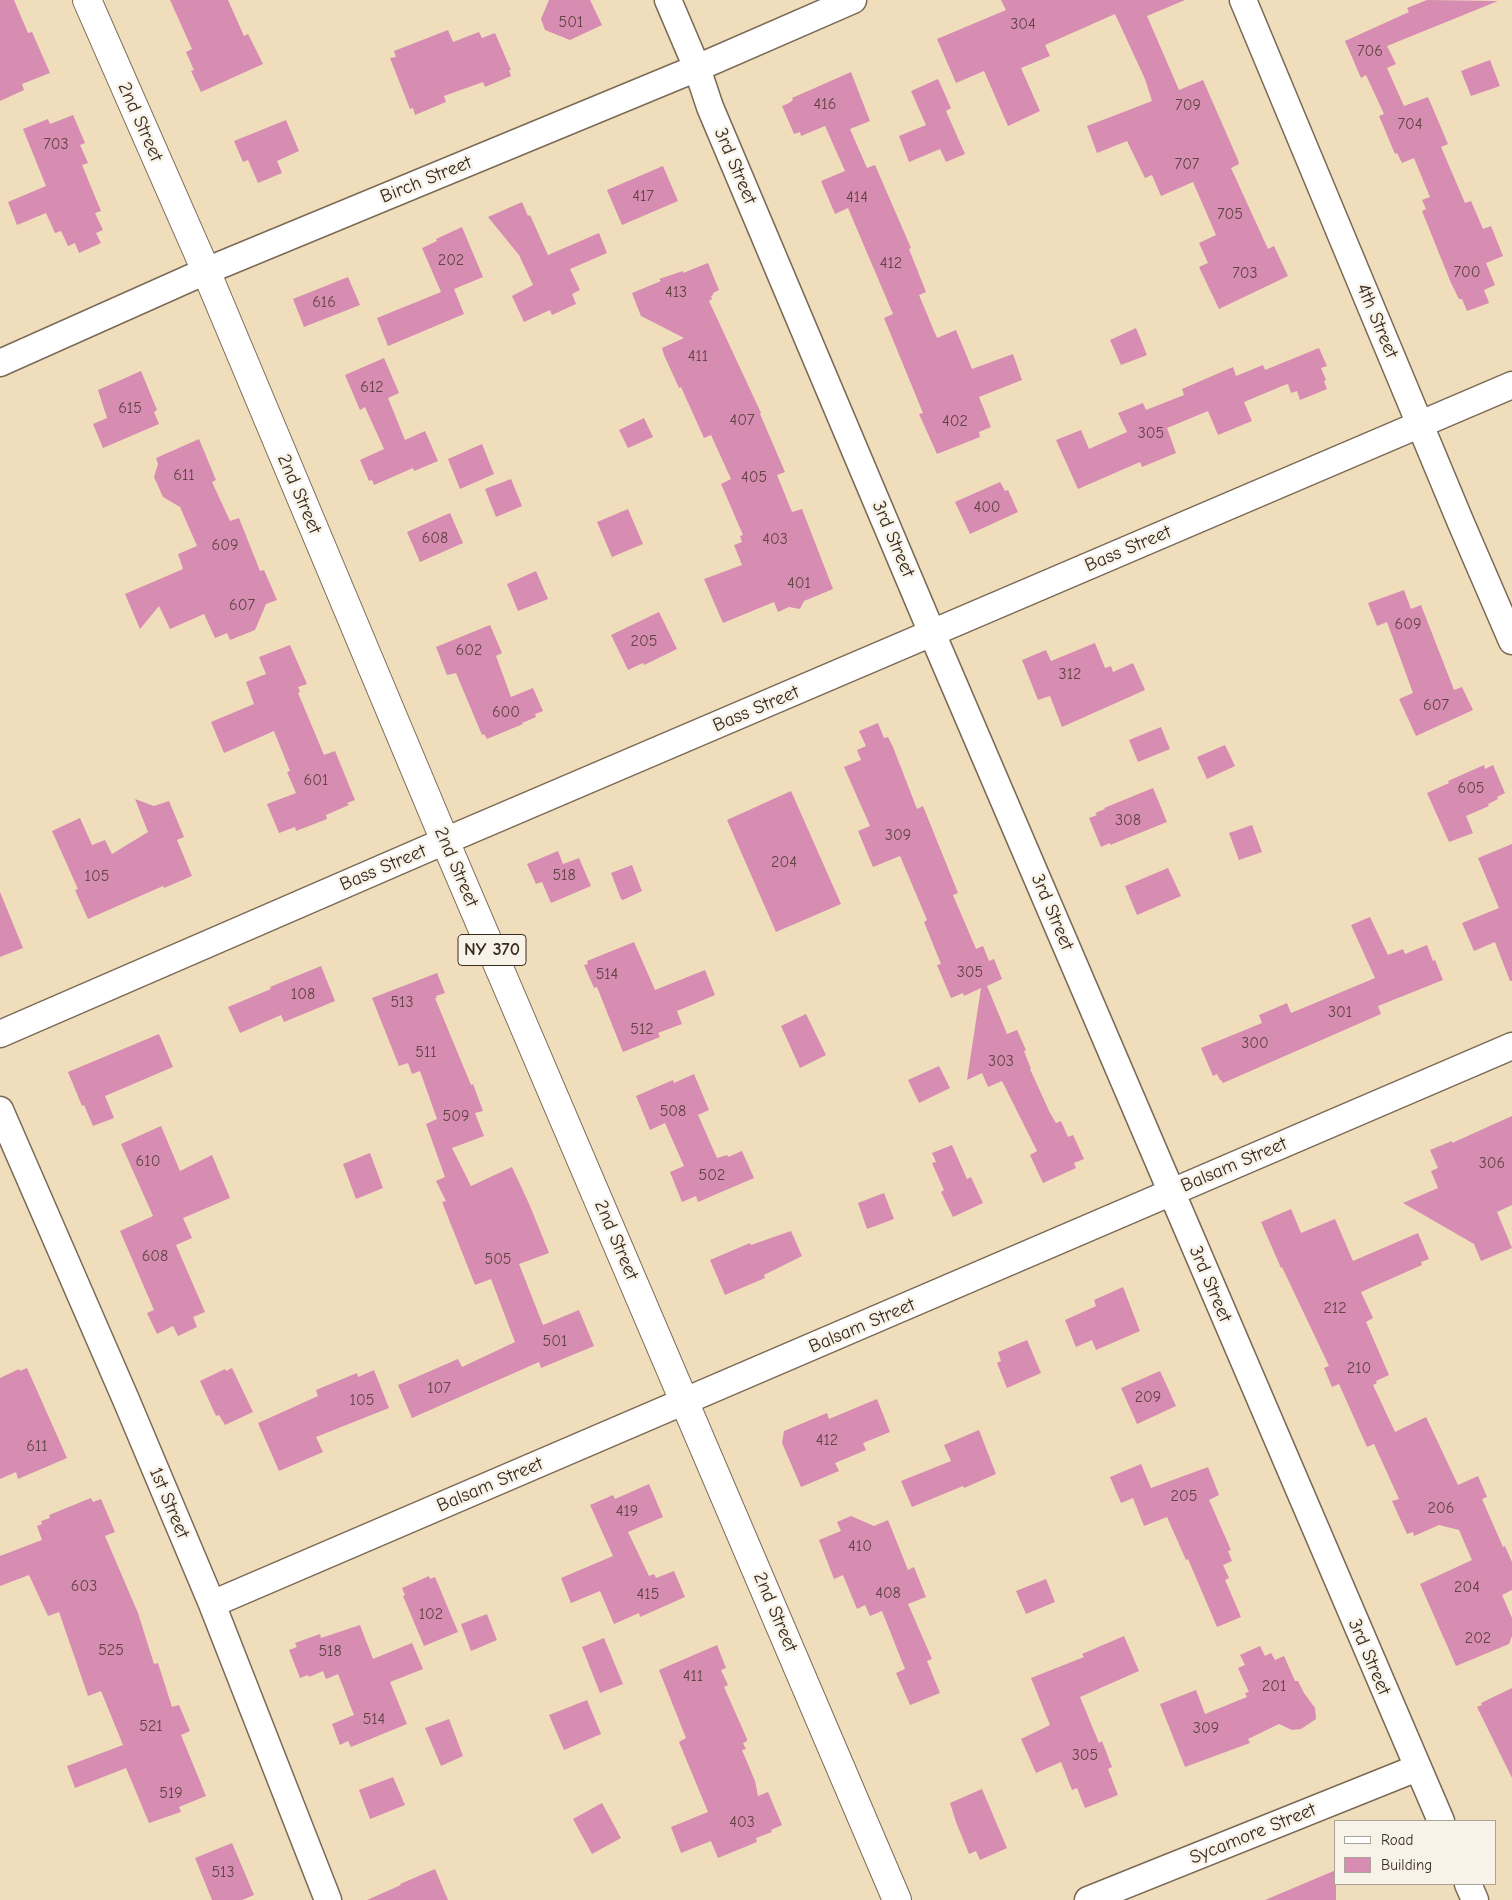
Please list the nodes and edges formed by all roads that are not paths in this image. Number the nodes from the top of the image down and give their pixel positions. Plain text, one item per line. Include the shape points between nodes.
1 (87, 0) edge
2 (668, 0) edge
3 (853, 0) edge
4 (1244, 0) edge
5 (698, 68) junction
6 (206, 271) junction
7 (0, 363) edge
8 (1512, 385) edge
9 (1420, 424) junction
10 (932, 633) junction
11 (1512, 641) edge
12 (445, 841) junction
13 (0, 1034) edge
14 (1512, 1046) edge
15 (0, 1110) edge
16 (1172, 1192) junction
17 (686, 1402) junction
18 (212, 1604) junction
19 (1417, 1768) junction
20 (1441, 1820) edge
21 (1468, 1885) edge
22 (328, 1900) edge
23 (897, 1900) edge
24 (1088, 1900) edge
25 (1475, 1900) edge

1 - 6 main road, 2nd Street / NY 370
2 - 5 street, 3rd Street
3 - 5 street, Birch Street
4 - 9 street, 4th Street
5 - 6 street, Birch Street
5 - 10 street, 3rd Street via 710,107
6 - 7 street, Birch Street
6 - 12 main road, 2nd Street / NY 370
8 - 9 street, Bass Street
9 - 10 street, Bass Street
9 - 11 street, 4th Street
10 - 12 street, Bass Street
10 - 16 street, 3rd Street
12 - 13 street, Bass Street
12 - 17 main road, 2nd Street / NY 370
14 - 16 street, Balsam Street
15 - 18 street, 1st Street
16 - 17 street, Balsam Street
16 - 19 street, 3rd Street
17 - 18 street, Balsam Street
17 - 23 main road, 2nd Street / NY 370
18 - 22 street, 1st Street
19 - 20 street, 3rd Street
19 - 24 street, Sycamore Street
21 - 25 street

